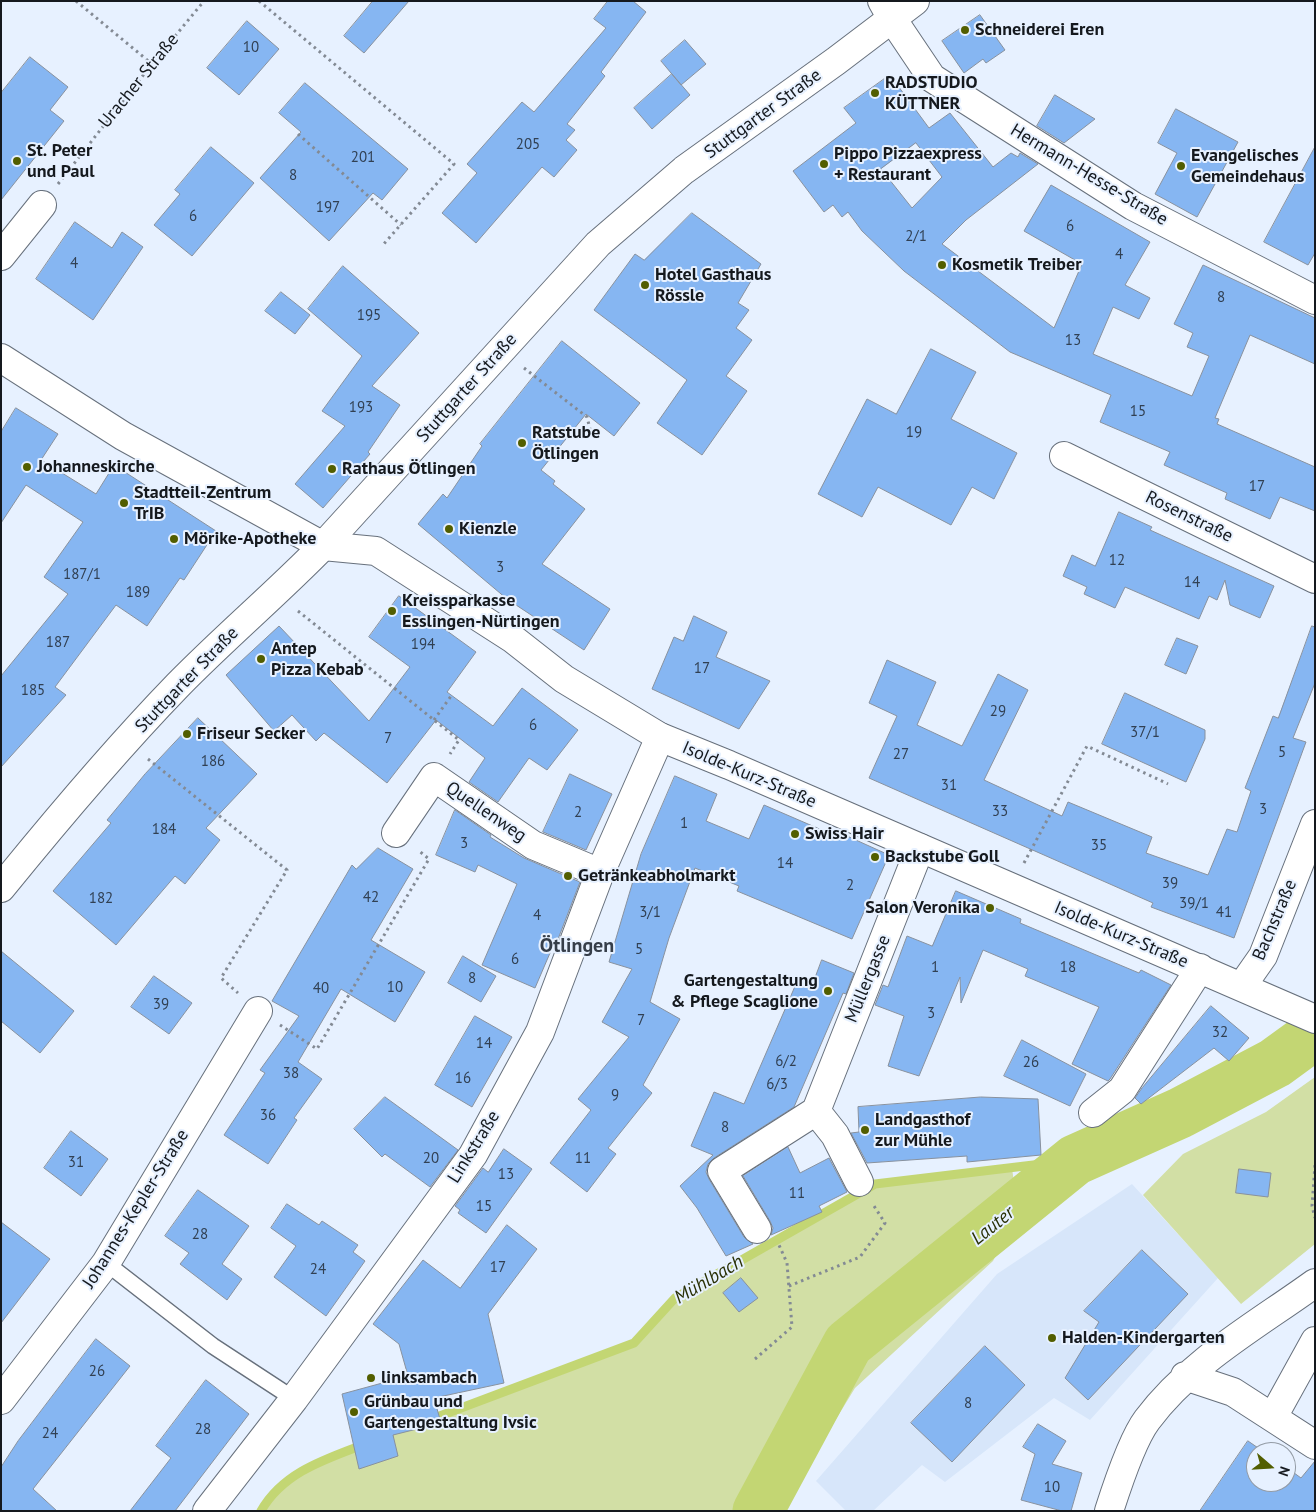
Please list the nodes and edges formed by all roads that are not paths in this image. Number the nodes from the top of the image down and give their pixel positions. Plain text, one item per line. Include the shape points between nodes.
1 (914, 1) edge
2 (886, 9) edge
3 (42, 205) road end
4 (1, 256) edge
5 (1315, 300) edge
6 (1, 358) edge
7 (1064, 456) dead end
8 (323, 546) junction
9 (1315, 579) edge
10 (660, 737) junction
11 (1315, 824) edge
12 (396, 833) road end
13 (920, 848) junction
14 (600, 873) junction
15 (1, 888) edge
16 (1200, 968) junction
17 (1242, 986) junction
18 (258, 1011) road end
19 (1315, 1019) edge
20 (816, 1110) junction
21 (1093, 1113) dead end
22 (865, 1192) road end
23 (757, 1229) dead end
24 (106, 1263) junction
25 (1315, 1283) edge
26 (1315, 1341) edge
27 (1186, 1376) junction
28 (1, 1400) edge
29 (294, 1400) junction
30 (1273, 1417) junction
31 (1315, 1445) edge
32 (207, 1511) edge
33 (1109, 1511) edge

1 - 2 street, Stuttgarter Straße
2 - 5 street, Hermann-Hesse-Straße via 932,78 1133,206
2 - 8 street, Stuttgarter Straße via 836,61 684,170 598,244
3 - 4 street
6 - 8 street via 123,436
7 - 9 street, Rosenstraße
8 - 10 street, Isolde-Kurz-Straße via 376,551 513,639 564,679
8 - 15 street, Stuttgarter Straße via 178,685
10 - 13 street, Isolde-Kurz-Straße
10 - 14 street, Linkstraße
11 - 17 street, Bachstraße via 1263,956
12 - 14 street, Quellenweg via 434,778 533,845
13 - 16 street, Isolde-Kurz-Straße
13 - 20 street, Müllergasse
14 - 29 street, Linkstraße via 540,1032 473,1155
16 - 17 street, Isolde-Kurz-Straße
16 - 21 street, Isolde-Kurz-Straße via 1122,1090
17 - 19 street, Isolde-Kurz-Straße
18 - 24 street, Johannes-Kepler-Straße
20 - 22 street via 835,1135
20 - 23 street via 722,1171
24 - 28 street, Johannes-Kepler-Straße
24 - 29 lane via 213,1346
25 - 27 street
26 - 30 street
27 - 30 street via 1233,1392
27 - 33 street via 1146,1421 1119,1480
29 - 32 street, Linkstraße
30 - 31 street

